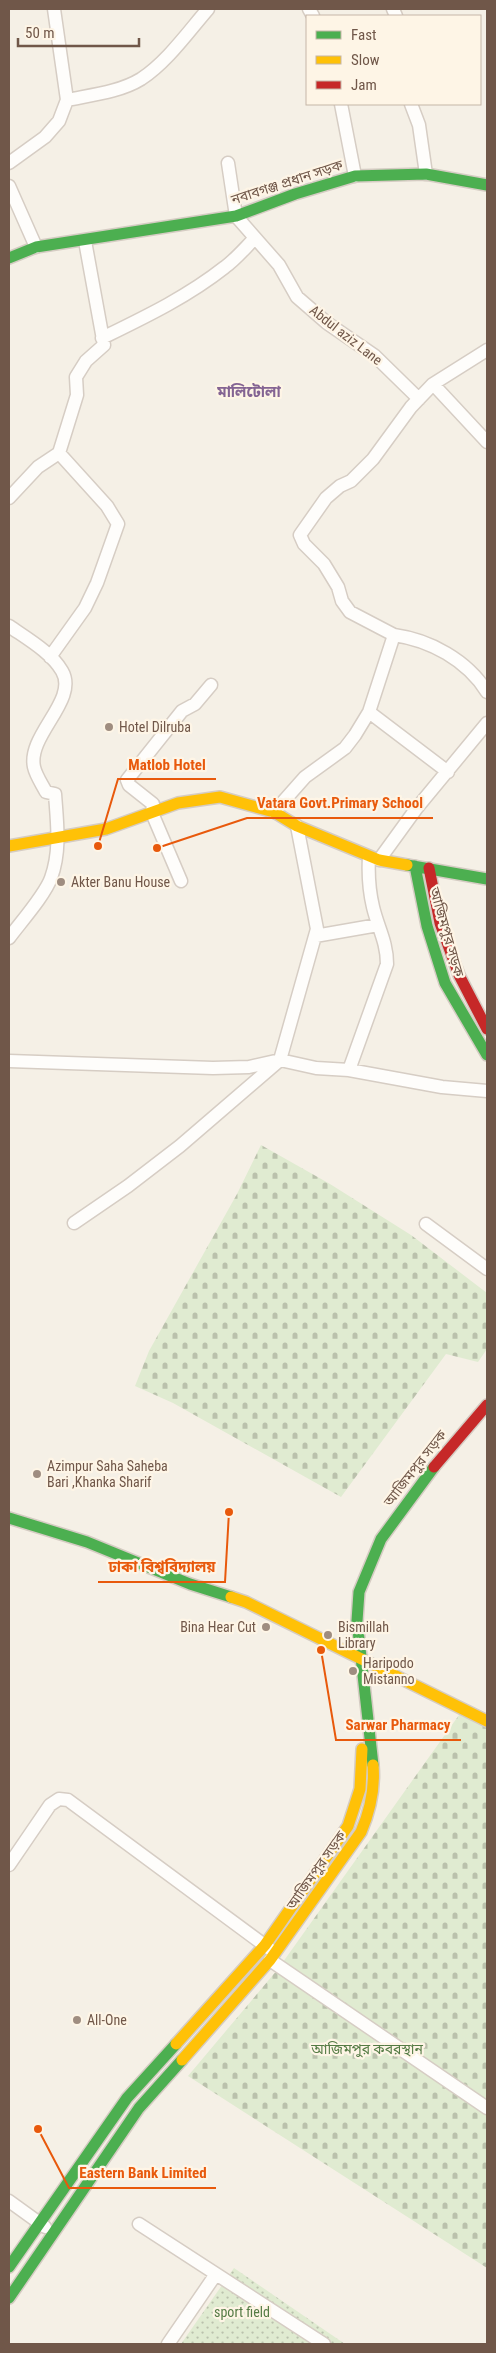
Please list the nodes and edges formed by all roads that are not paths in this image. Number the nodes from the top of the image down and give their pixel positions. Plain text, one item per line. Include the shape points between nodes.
1 (54, 9) edge
2 (208, 9) edge
3 (67, 100) junction
4 (341, 105) edge
5 (411, 105) edge
6 (9, 150) edge
7 (9, 158) edge
8 (9, 163) edge
9 (228, 163) dead end
10 (426, 174) junction
11 (356, 176) junction
12 (487, 185) edge
13 (9, 186) edge
14 (236, 216) junction
15 (255, 238) junction
16 (85, 241) junction
17 (36, 247) junction
18 (9, 258) edge
19 (102, 338) junction
20 (487, 350) edge
21 (433, 384) junction
22 (420, 399) junction
23 (487, 442) edge
24 (59, 453) junction
25 (9, 498) edge
26 (9, 626) edge
27 (394, 635) junction
28 (50, 657) junction
29 (211, 685) dead end
30 (487, 692) edge
31 (369, 712) junction
32 (487, 723) edge
33 (448, 772) junction
34 (274, 812) junction
35 (152, 813) junction
36 (297, 826) junction
37 (58, 836) junction
38 (9, 846) edge
39 (374, 859) junction
40 (415, 866) junction
41 (429, 868) junction
42 (487, 879) edge
43 (181, 881) dead end
44 (378, 925) junction
45 (315, 936) junction
46 (9, 938) edge
47 (487, 1029) edge
48 (487, 1055) edge
49 (280, 1060) junction
50 (9, 1061) edge
51 (349, 1070) junction
52 (487, 1091) edge
53 (74, 1223) dead end
54 (426, 1224) dead end
55 (487, 1269) edge
56 (487, 1390) edge
57 (487, 1405) edge
58 (9, 1518) edge
59 (355, 1657) junction
60 (487, 1721) edge
61 (9, 1866) edge
62 (265, 1945) junction
63 (273, 1957) junction
64 (487, 2108) edge
65 (9, 2201) edge
66 (41, 2224) junction
67 (139, 2224) dead end
68 (53, 2233) junction
69 (9, 2267) edge
70 (216, 2274) junction
71 (9, 2298) edge
72 (168, 2344) edge
73 (324, 2344) edge

1 - 3 street
2 - 3 street via 141,79 116,90
3 - 8 street via 59,120 45,137
4 - 11 street
5 - 10 street via 419,126
6 - 7 street
9 - 14 street
10 - 11 main road, নবাবগঞ্জ প্রধান সড়ক
10 - 12 main road, নবাবগঞ্জ প্রধান সড়ক
11 - 14 main road, নবাবগঞ্জ প্রধান সড়ক via 294,194
13 - 17 street
14 - 15 street, Abdul aziz Lane
14 - 16 main road, নবাবগঞ্জ প্রধান সড়ক
15 - 19 street via 226,266 187,295
15 - 22 street, Abdul aziz Lane via 279,265 297,297 327,323 375,356
16 - 17 main road, নবাবগঞ্জ প্রধান সড়ক
16 - 19 street
17 - 18 main road, নবাবগঞ্জ প্রধান সড়ক
19 - 24 street via 104,345 86,361 76,377 77,395
20 - 21 street
21 - 22 street
21 - 23 street
22 - 27 street via 373,459 351,481 326,498 300,536 324,564 350,612
24 - 25 street via 38,467
24 - 28 street via 108,506 118,524 85,608
26 - 28 street
27 - 30 street via 413,638 461,662
27 - 31 street
28 - 37 street via 63,672 65,694 38,742 34,768 46,792 55,794
29 - 35 street via 195,704 182,711 127,780 154,804
31 - 33 street
31 - 34 street via 345,748 304,777
32 - 33 street
33 - 39 street
34 - 35 main road via 220,797 178,803
34 - 36 main road
35 - 37 main road via 106,829
35 - 43 street
36 - 39 main road
36 - 45 street via 314,910
37 - 38 main road
37 - 46 street via 50,880
39 - 40 main road
39 - 44 street via 368,884
40 - 41 main road
40 - 48 main road, আজিমপুর সড়ক via 427,926 445,983
41 - 42 main road
41 - 47 main road, আজিমপুর সড়ক via 440,923 459,975
44 - 45 street
44 - 51 street via 387,946 387,964
45 - 49 street
49 - 50 street via 249,1067 212,1068
49 - 51 street via 316,1068
49 - 53 street via 180,1146
51 - 52 street via 442,1087
54 - 55 street
56 - 59 main road, আজিমপুর সড়ক via 462,1417 372,1535 350,1590 348,1622
57 - 59 main road, আজিমপুর সড়ক via 446,1452 381,1539 359,1592
58 - 59 main road via 87,1542 190,1584 246,1602
59 - 60 main road
59 - 62 main road, আজিমপুর সড়ক via 362,1756 355,1812
59 - 63 main road, আজিমপুর সড়ক via 364,1675 374,1778 369,1814 361,1832
61 - 62 street via 50,1806 58,1799 68,1800
62 - 63 street
62 - 66 main road, আজিমপুর সড়ক via 127,2098
63 - 64 street
63 - 68 main road, আজিমপুর সড়ক via 138,2108
65 - 66 street
66 - 68 street
66 - 69 main road, আজিমপুর সড়ক
67 - 70 street
68 - 71 main road, আজিমপুর সড়ক
70 - 72 street
70 - 73 street

